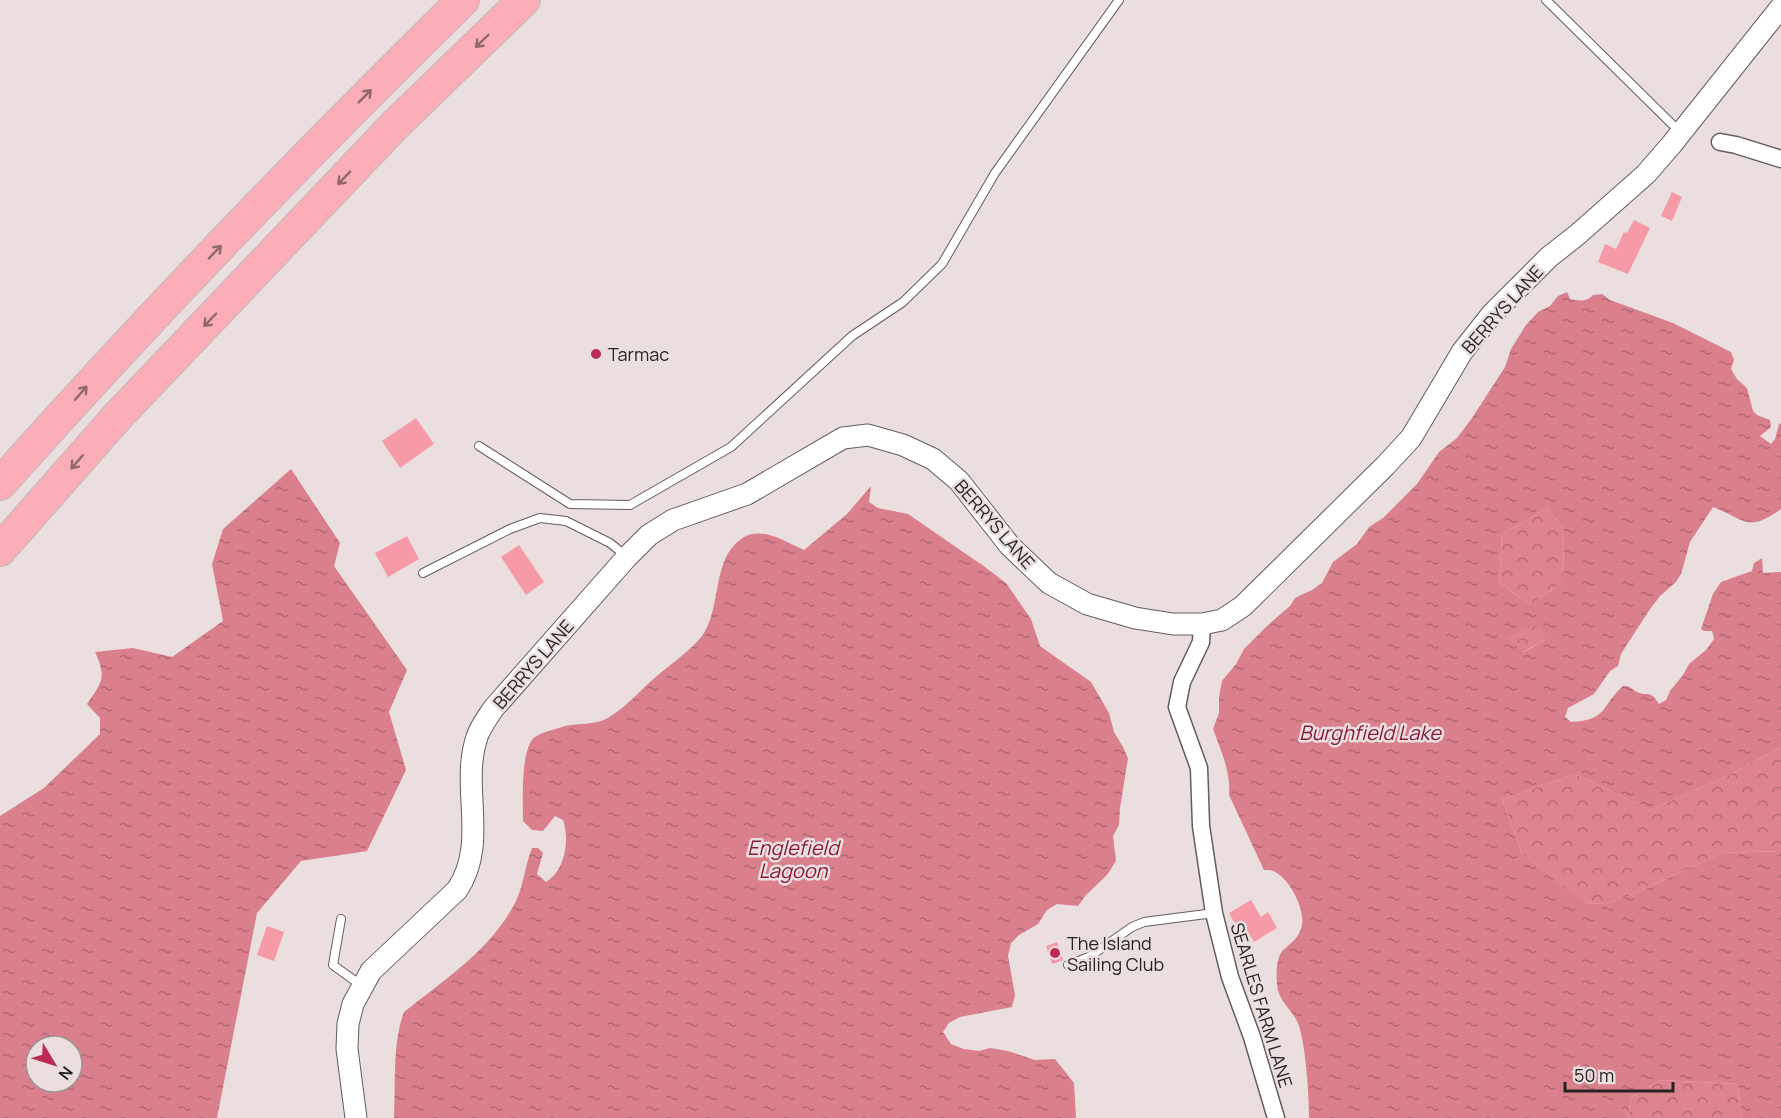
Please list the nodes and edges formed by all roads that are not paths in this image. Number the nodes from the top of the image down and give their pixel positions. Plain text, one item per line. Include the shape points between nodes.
1 (463, 0) edge
2 (524, 0) edge
3 (1119, 0) edge
4 (1546, 0) edge
5 (1781, 7) edge
6 (1680, 133) junction
7 (1730, 140) dead end
8 (1781, 159) edge
9 (479, 446) dead end
10 (0, 484) edge
11 (0, 550) edge
12 (627, 557) junction
13 (423, 573) dead end
14 (1202, 624) junction
15 (1214, 914) junction
16 (341, 919) dead end
17 (1068, 965) dead end
18 (363, 986) junction
19 (356, 1118) edge
20 (1276, 1118) edge

10 -> 1 highway via 101,371
2 -> 11 highway via 387,133 117,417
3 - 9 lane via 995,173 942,264 903,302 852,336 731,447 630,506 570,504
4 - 6 lane
5 - 6 street, BERRYS LANE
6 - 14 street, BERRYS LANE via 1646,174 1549,257 1492,314 1462,352 1411,438 1385,466 1243,606 1222,620
7 - 8 street
12 - 13 lane via 610,543 566,521 540,518
12 - 14 street, BERRYS LANE via 649,535 673,520 747,494 843,438 868,435 933,459 959,481 1010,546 1049,583 1087,604 1135,618
12 - 18 street, BERRYS LANE via 493,708 477,737 472,771 474,834 466,878 371,971
14 - 15 street, SEARLES FARM LANE via 1201,642 1182,682 1177,707 1199,768 1201,826
15 - 17 lane via 1144,922 1089,957
15 - 20 street, SEARLES FARM LANE via 1230,977
16 - 18 lane via 333,965
18 - 19 street, BERRYS LANE via 353,1004 347,1041

